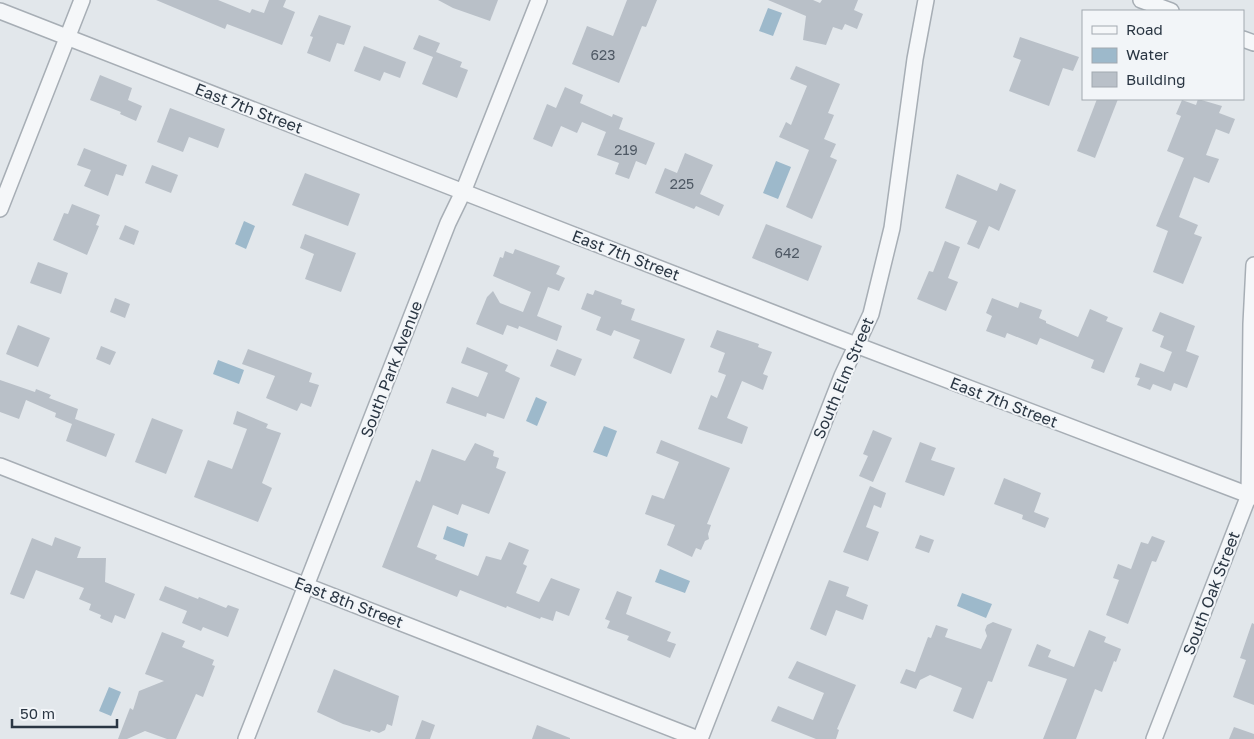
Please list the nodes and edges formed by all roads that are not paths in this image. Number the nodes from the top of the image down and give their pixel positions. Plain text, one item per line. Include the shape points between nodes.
1 (82, 0) edge
2 (539, 0) edge
3 (926, 0) edge
4 (1141, 0) edge
5 (1168, 10) edge
6 (0, 11) edge
7 (68, 37) junction
8 (463, 192) junction
9 (0, 209) edge
10 (1254, 264) edge
11 (856, 345) junction
12 (0, 466) edge
13 (1252, 496) edge
14 (306, 586) junction
15 (246, 739) edge
16 (699, 739) edge
17 (1154, 739) edge

1 - 7 street
2 - 8 street, South Park Avenue
3 - 11 street, South Elm Street via 914,59 892,228 871,314
4 - 5 street
6 - 7 street, East 7th Street
7 - 8 street, East 7th Street
7 - 9 street
8 - 11 street, East 7th Street
8 - 14 street, South Park Avenue
10 - 13 street, South Oak Street
11 - 13 street, East 7th Street
11 - 16 street, South Elm Street
12 - 14 street, East 8th Street
13 - 17 street, South Oak Street
14 - 15 street, South Park Avenue
14 - 16 street, East 8th Street

